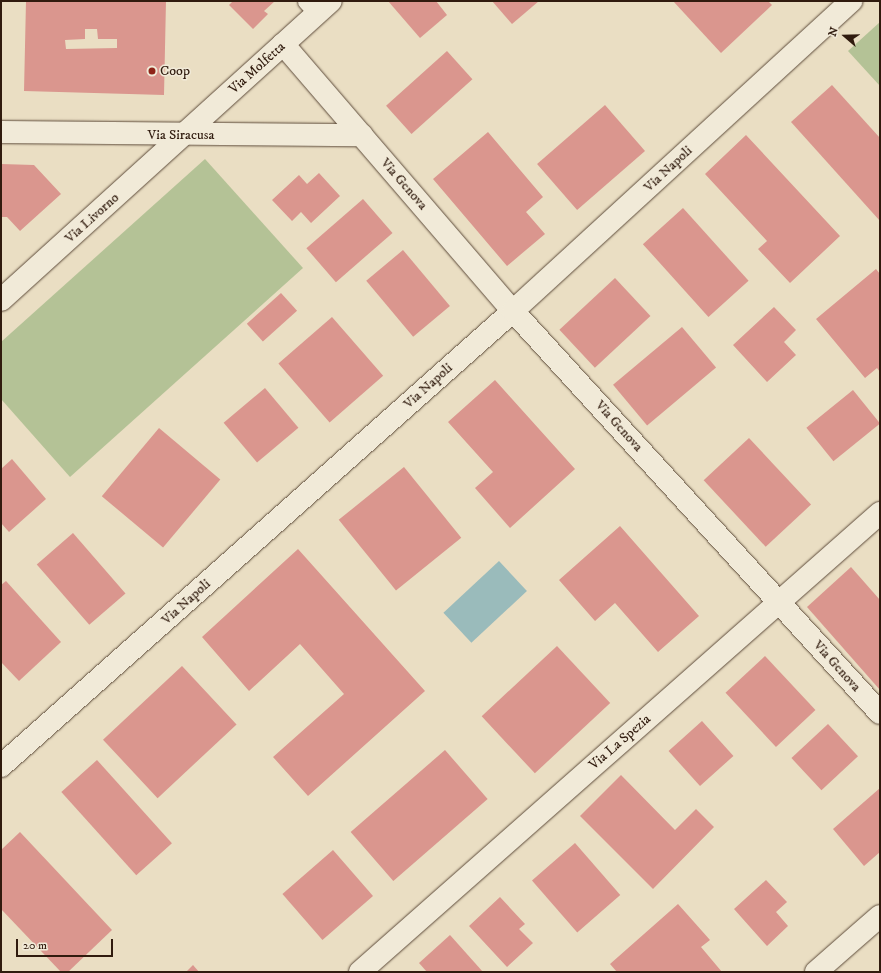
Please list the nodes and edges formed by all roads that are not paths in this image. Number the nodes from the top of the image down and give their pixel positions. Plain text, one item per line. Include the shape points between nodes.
1 (851, 1) edge
2 (318, 5) edge
3 (283, 44) junction
4 (1, 132) edge
5 (362, 135) junction
6 (183, 136) junction
7 (1, 300) edge
8 (513, 311) junction
9 (880, 513) edge
10 (779, 602) junction
11 (880, 713) edge
12 (1, 766) edge
13 (880, 916) edge
14 (360, 972) edge
15 (816, 972) edge

1 - 8 street, Via Napoli
2 - 3 street, Via Molfetta
3 - 5 street, Via Genova
3 - 6 street, Via Molfetta
4 - 6 street, Via Siracusa
5 - 6 street, Via Siracusa
5 - 8 street, Via Genova
6 - 7 street, Via Livorno
8 - 10 street, Via Genova
8 - 12 street, Via Napoli
9 - 10 street, Via La Spezia
10 - 11 street, Via Genova
10 - 14 street, Via La Spezia
13 - 15 street

